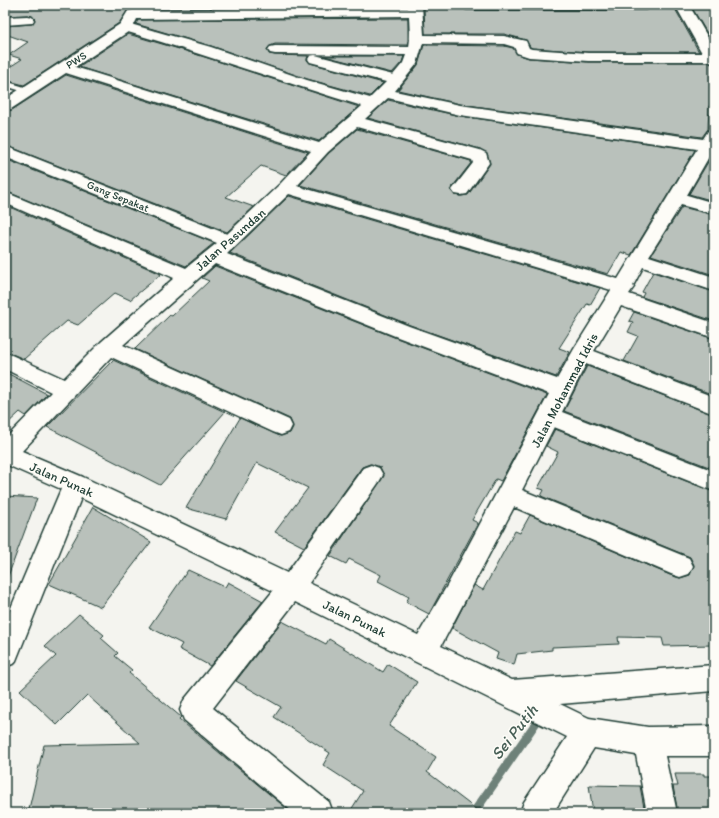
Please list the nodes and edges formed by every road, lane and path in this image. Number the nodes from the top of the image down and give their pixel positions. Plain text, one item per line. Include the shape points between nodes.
1 (467, 5) edge
2 (545, 5) edge
3 (646, 5) edge
4 (682, 5) edge
5 (415, 8) edge
6 (132, 16) edge
7 (27, 20) dead end
8 (5, 21) edge
9 (416, 45) junction
10 (712, 55) edge
11 (65, 68) junction
12 (5, 83) edge
13 (28, 91) junction
14 (384, 92) junction
15 (5, 106) edge
16 (354, 121) junction
17 (710, 139) edge
18 (322, 149) junction
19 (5, 151) edge
20 (286, 188) junction
21 (461, 190) dead end
22 (5, 197) edge
23 (677, 198) junction
24 (714, 209) edge
25 (230, 242) junction
26 (213, 256) junction
27 (638, 259) junction
28 (188, 276) junction
29 (714, 284) edge
30 (621, 292) junction
31 (714, 331) edge
32 (108, 347) junction
33 (581, 354) junction
34 (5, 360) edge
35 (66, 390) junction
36 (563, 390) junction
37 (714, 406) edge
38 (549, 416) junction
39 (281, 426) dead end
40 (5, 454) edge
41 (371, 475) dead end
42 (714, 481) edge
43 (76, 484) junction
44 (508, 494) junction
45 (680, 566) dead end
46 (291, 588) junction
47 (424, 652) junction
48 (5, 654) edge
49 (714, 678) edge
50 (520, 700) junction
51 (574, 726) junction
52 (714, 741) edge
53 (648, 742) junction
54 (318, 813) edge
55 (535, 813) edge
56 (662, 813) edge

1 - 2 street
2 - 3 street
4 - 10 street
5 - 6 street
5 - 9 street
6 - 11 street, PWS
6 - 14 street via 206,50 302,83
7 - 8 street
9 - 10 street via 504,40 521,44 522,50 529,54
9 - 14 street, Jalan Pasundan via 410,64
9 - 14 street via 280,50
11 - 13 street, PWS
11 - 18 street
12 - 13 lane
13 - 15 street, PWS
14 - 16 street, Jalan Pasundan
14 - 17 street via 460,110
16 - 18 street, Jalan Pasundan
16 - 21 street via 480,157 481,163
17 - 23 street, Jalan Mohammad Idris
18 - 20 street, Jalan Pasundan
19 - 25 street, Gang Sepakat
20 - 25 street, Jalan Pasundan
20 - 30 street
22 - 28 street
23 - 24 street
23 - 27 street, Jalan Mohammad Idris
25 - 26 street, Jalan Pasundan
26 - 28 street, Jalan Pasundan
26 - 36 street via 402,332
27 - 29 street
27 - 30 street, Jalan Mohammad Idris
28 - 32 street, Jalan Pasundan
30 - 31 street
30 - 33 street, Jalan Mohammad Idris
32 - 35 street, Jalan Pasundan
32 - 39 street
33 - 36 street, Jalan Mohammad Idris
33 - 37 street
34 - 35 street
35 - 40 street, Jalan Pasundan
36 - 38 street, Jalan Mohammad Idris
38 - 42 street
38 - 44 street, Jalan Mohammad Idris
40 - 43 street, Jalan Punak
41 - 46 street
43 - 46 street, Jalan Punak
43 - 48 street
44 - 45 street
44 - 47 street, Jalan Mohammad Idris
46 - 47 street, Jalan Punak
46 - 54 street via 194,710
47 - 50 street, Jalan Punak
49 - 50 street
50 - 51 street, Jalan Punak
51 - 53 street, Jalan Punak
51 - 55 street
52 - 53 street, Jalan Punak
53 - 56 street

